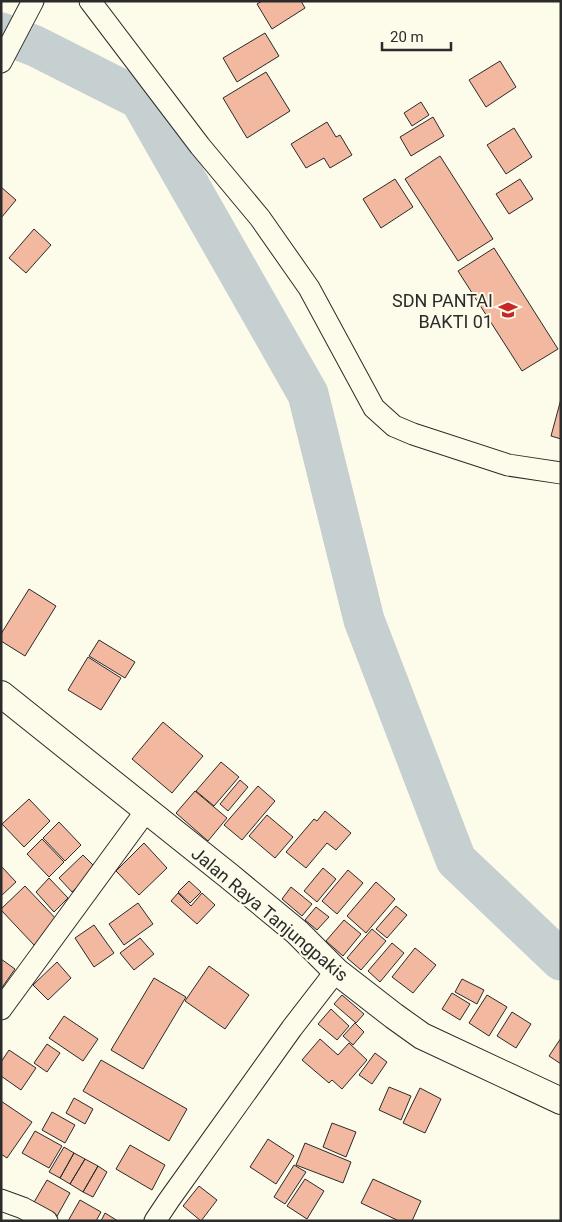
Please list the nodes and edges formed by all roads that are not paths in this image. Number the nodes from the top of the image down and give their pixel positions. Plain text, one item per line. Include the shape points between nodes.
1 (33, 1) edge
2 (90, 1) edge
3 (1, 62) edge
4 (561, 473) edge
5 (1, 694) edge
6 (146, 811) junction
7 (336, 971) junction
8 (1, 1009) edge
9 (561, 1101) edge
10 (1, 1200) edge
11 (47, 1221) edge
12 (155, 1221) edge

1 - 3 street
2 - 4 street via 200,146 260,218 298,272 374,408 394,426 412,434 508,465
5 - 6 street, Jalan Raya Tanjungpakis
6 - 7 street, Jalan Raya Tanjungpakis via 297,932
6 - 8 street
7 - 9 street, Jalan Raya Tanjungpakis via 422,1036
7 - 12 street
10 - 11 street

